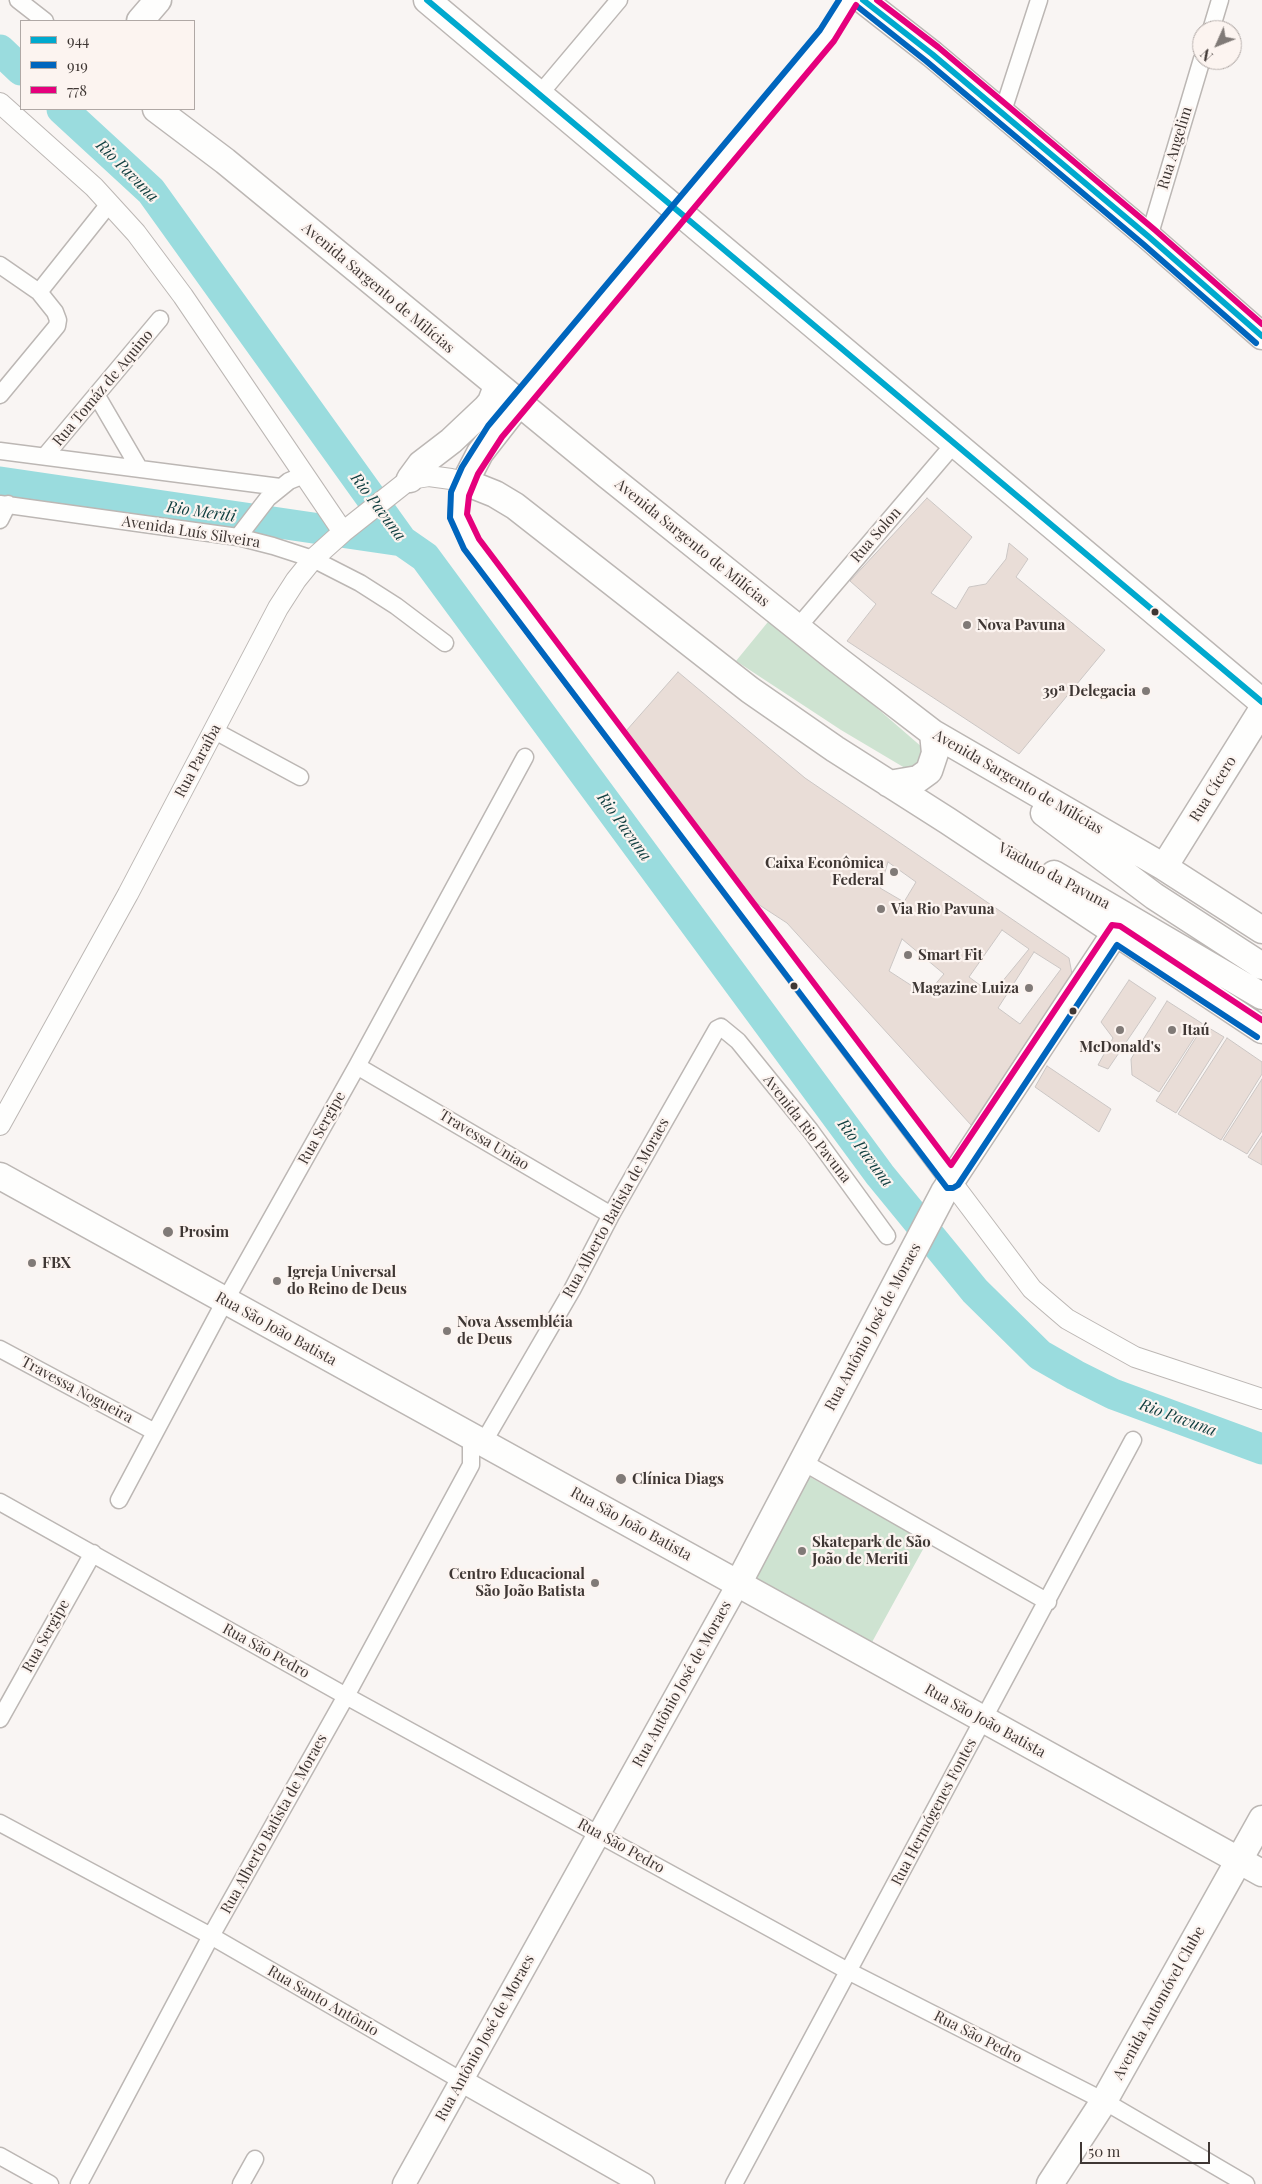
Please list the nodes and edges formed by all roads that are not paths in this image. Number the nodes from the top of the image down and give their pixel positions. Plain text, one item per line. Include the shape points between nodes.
1 (18, 0) edge
2 (158, 0) edge
3 (427, 0) edge
4 (619, 0) edge
5 (849, 0) edge
6 (864, 0) edge
7 (1040, 0) edge
8 (1220, 0) edge
9 (44, 20) edge
10 (141, 20) edge
11 (1214, 20) edge
12 (1199, 70) edge
13 (539, 95) junction
14 (0, 103) edge
15 (157, 110) edge
16 (1002, 114) junction
17 (109, 204) junction
18 (681, 211) junction
19 (1149, 237) junction
20 (0, 265) edge
21 (39, 292) junction
22 (160, 319) dead end
23 (1262, 336) edge
24 (497, 386) junction
25 (0, 395) edge
26 (97, 396) junction
27 (519, 403) junction
28 (954, 444) junction
29 (0, 450) edge
30 (45, 456) junction
31 (139, 468) junction
32 (304, 475) junction
33 (410, 479) junction
34 (465, 482) junction
35 (274, 492) junction
36 (4, 504) edge
37 (0, 520) edge
38 (343, 526) junction
39 (240, 534) junction
40 (313, 559) junction
41 (798, 627) junction
42 (445, 643) dead end
43 (1262, 702) edge
44 (1262, 710) edge
45 (214, 730) junction
46 (933, 733) junction
47 (525, 757) dead end
48 (979, 759) junction
49 (300, 777) dead end
50 (889, 784) junction
51 (1164, 867) junction
52 (1125, 926) junction
53 (1262, 930) edge
54 (1262, 966) edge
55 (1262, 996) edge
56 (721, 1027) joint
57 (1262, 1030) edge
58 (357, 1066) junction
59 (0, 1125) edge
60 (0, 1176) edge
61 (946, 1188) junction
62 (611, 1215) junction
63 (887, 1236) dead end
64 (225, 1301) junction
65 (0, 1349) edge
66 (1262, 1399) edge
67 (155, 1432) junction
68 (1133, 1440) dead end
69 (481, 1449) junction
70 (803, 1462) junction
71 (119, 1500) dead end
72 (0, 1502) edge
73 (93, 1553) junction
74 (738, 1584) junction
75 (1048, 1602) junction
76 (346, 1696) junction
77 (0, 1719) edge
78 (984, 1720) junction
79 (1262, 1819) edge
80 (0, 1823) edge
81 (599, 1834) junction
82 (1251, 1866) edge
83 (211, 1936) junction
84 (848, 1971) junction
85 (462, 2081) junction
86 (1104, 2101) junction
87 (0, 2156) edge
88 (255, 2159) dead end
89 (50, 2184) edge
90 (79, 2184) edge
91 (241, 2184) edge
92 (404, 2184) edge
93 (643, 2184) edge
94 (734, 2184) edge
95 (1050, 2184) edge
96 (1246, 2184) edge

1 - 9 street
2 - 10 main road
3 - 13 main road
4 - 13 street
5 - 18 street via 827,35
6 - 16 main road
7 - 16 street
8 - 11 street
12 - 19 street, Rua Angelim
13 - 18 main road
14 - 17 street
15 - 24 main road, Avenida Sargento de Milícias via 225,161
16 - 19 main road
17 - 21 street
17 - 32 street via 183,296
18 - 27 street
18 - 28 main road
19 - 23 main road
20 - 21 street
21 - 25 street via 56,312 57,326
22 - 26 street, Rua Tomáz de Aquino
24 - 27 main road, Avenida Sargento de Milícias
24 - 33 main road via 486,408 421,464
26 - 30 street, Rua Tomáz de Aquino
26 - 31 street
27 - 34 main road via 485,446
27 - 41 main road, Avenida Sargento de Milícias
28 - 41 street, Rua Solon
28 - 43 main road
29 - 30 street
30 - 31 street
31 - 35 street
32 - 35 street
32 - 38 street
33 - 34 street via 429,476
33 - 38 street, Rua Paraíba
34 - 50 main road via 516,506 750,690
34 - 61 street via 458,514 472,544
35 - 39 street
36 - 37 street
36 - 39 street, Avenida Luís Silveira
38 - 40 street, Rua Paraíba
39 - 40 street, Avenida Luís Silveira
40 - 42 street, Avenida Luís Silveira via 360,583
40 - 45 street, Rua Paraíba via 278,608
41 - 46 main road, Avenida Sargento de Milícias
44 - 51 main road, Rua Cícero
45 - 49 street
45 - 59 street, Rua Paraíba via 128,894
46 - 48 main road, Avenida Sargento de Milícias
46 - 50 main road via 935,753 929,771 918,779
47 - 58 street, Rua Sergipe
48 - 51 main road, Avenida Sargento de Milícias
48 - 54 main road via 1046,815 1154,896
50 - 52 main road, Viaduto da Pavuna via 948,821 1024,858
51 - 53 main road, Avenida Sargento de Milícias
52 - 55 main road, Viaduto da Pavuna
52 - 57 main road
52 - 61 main road
56 - 62 street, Rua Alberto Batista de Moraes via 713,1033
56 - 63 street, Avenida Rio Pavuna via 738,1041 810,1130
58 - 62 street, Travessa Uniao
58 - 64 street, Rua Sergipe
60 - 64 main road, Rua São João Batista
61 - 66 street via 1032,1289 1067,1319 1135,1357
61 - 70 main road, Rua Antônio José de Moraes
62 - 69 street, Rua Alberto Batista de Moraes
64 - 67 street, Rua Sergipe
64 - 69 main road, Rua São João Batista
65 - 67 street, Travessa Nogueira
67 - 71 street, Rua Sergipe
68 - 75 street, Rua Hermógenes Fontes
69 - 74 main road, Rua São João Batista
69 - 76 street, Rua Alberto Batista de Moraes
70 - 74 main road, Rua Antônio José de Moraes
70 - 75 street
72 - 73 street, Rua São Pedro
73 - 76 street, Rua São Pedro
73 - 77 street, Rua Sergipe
74 - 78 main road, Rua São João Batista
74 - 81 main road, Rua Antônio José de Moraes
75 - 78 street, Rua Hermógenes Fontes
76 - 81 street, Rua São Pedro
76 - 83 street, Rua Alberto Batista de Moraes
78 - 82 main road, Rua São João Batista
78 - 84 street, Rua Hermógenes Fontes
79 - 82 main road, Avenida Automóvel Clube
80 - 83 street, Rua Santo Antônio
81 - 84 street, Rua São Pedro
81 - 85 main road, Rua Antônio José de Moraes
82 - 86 main road, Avenida Automóvel Clube
83 - 85 street, Rua Santo Antônio
83 - 90 street, Rua Alberto Batista de Moraes
84 - 86 street, Rua São Pedro
84 - 94 street, Rua Hermógenes Fontes
85 - 92 main road, Rua Antônio José de Moraes
85 - 93 main road, Rua Santo Antônio
86 - 95 main road, Avenida Automóvel Clube
86 - 96 street, Rua São Pedro
87 - 89 street
88 - 91 street

